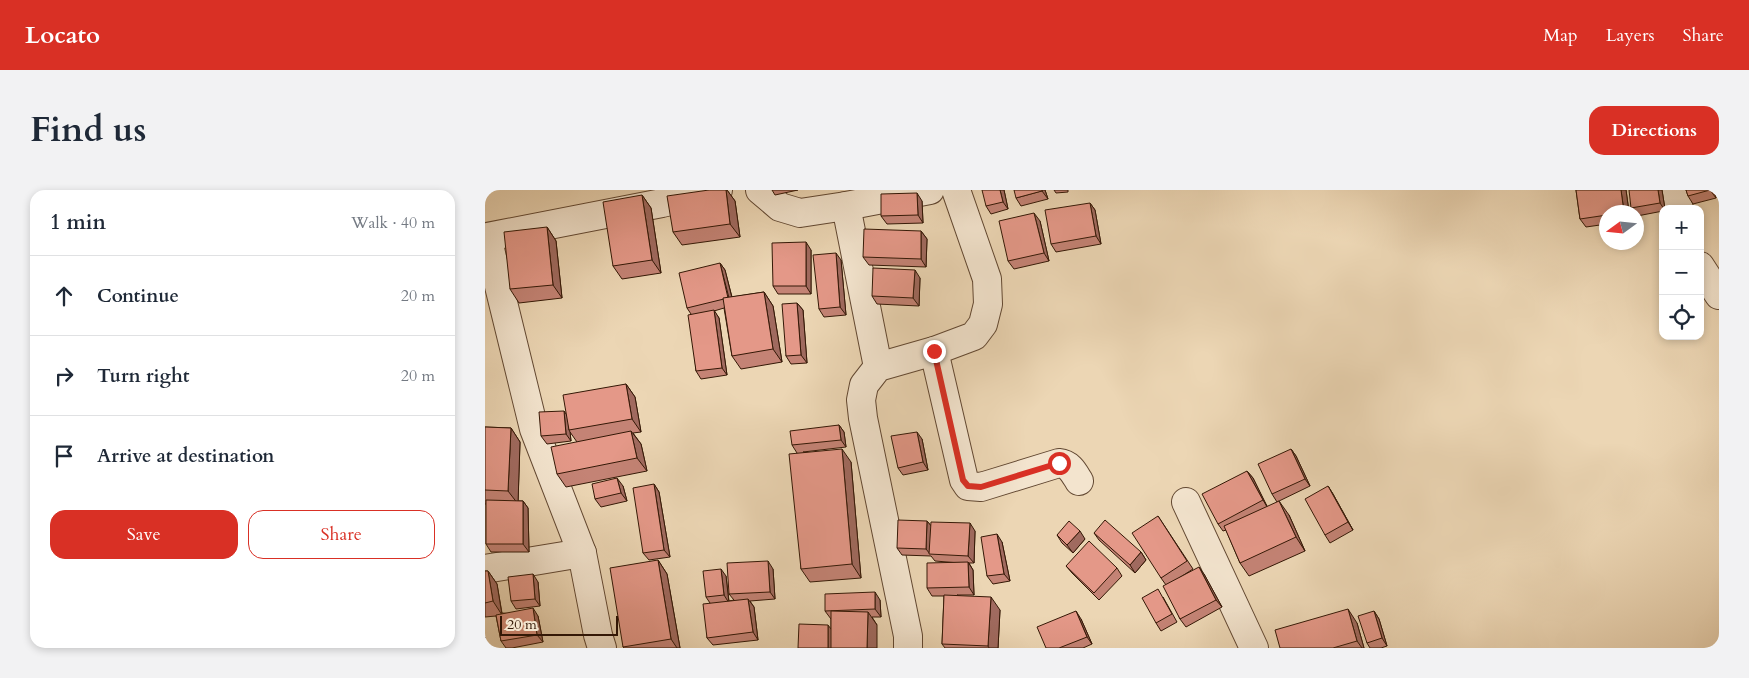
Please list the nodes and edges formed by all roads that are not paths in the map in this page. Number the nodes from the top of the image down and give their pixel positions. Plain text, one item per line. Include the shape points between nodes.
1 (718, 190) edge
2 (760, 190) edge
3 (930, 190) edge
4 (956, 190) edge
5 (1675, 190) edge
6 (1678, 205) edge
7 (846, 206) junction
8 (1704, 272) edge
9 (1719, 295) edge
10 (934, 351) junction
11 (878, 367) junction
12 (1079, 482) dead end
13 (1186, 502) dead end
14 (581, 553) junction
15 (485, 569) edge
16 (602, 648) edge
17 (909, 648) edge
18 (1254, 648) edge

1 - 14 street via 487,238 534,429
2 - 7 street via 780,207 800,213
3 - 7 street
4 - 10 street via 987,279 988,304 983,324 974,336
5 - 6 street
7 - 11 street
8 - 9 street
10 - 11 street
10 - 12 street via 963,480 968,486 981,487 1059,463 1069,467
11 - 17 street via 864,385 861,400
13 - 18 street
14 - 15 street
14 - 16 street

